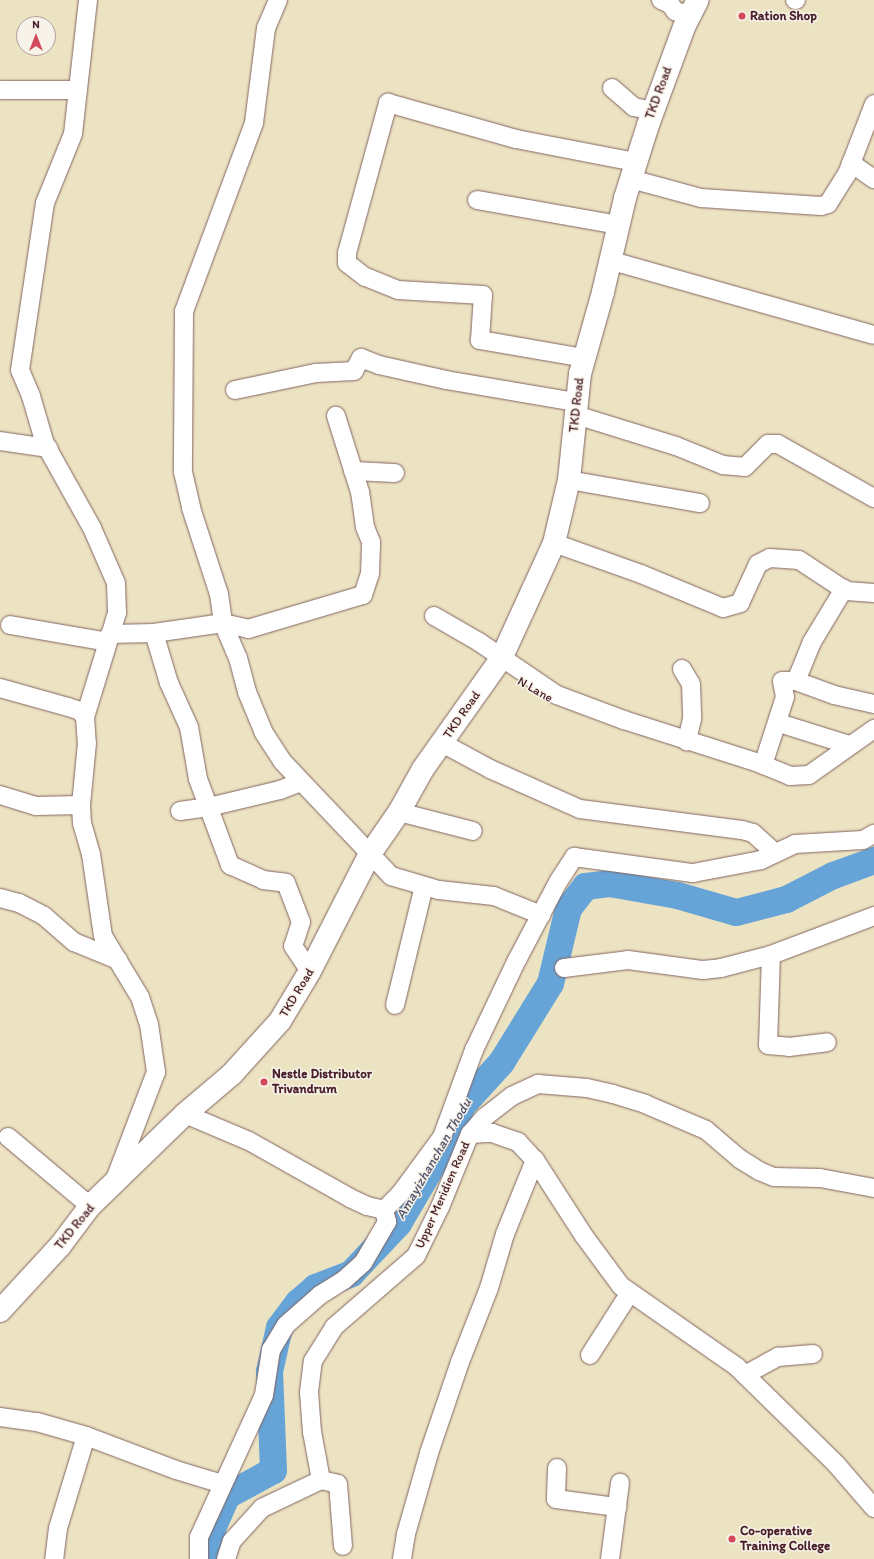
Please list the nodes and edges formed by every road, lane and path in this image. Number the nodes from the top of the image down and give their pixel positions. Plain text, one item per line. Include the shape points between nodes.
1 (88, 0) edge
2 (278, 0) edge
3 (661, 0) edge
4 (694, 8) edge
5 (612, 88) dead end
6 (0, 90) edge
7 (78, 90) junction
8 (874, 104) edge
9 (653, 111) junction
10 (852, 163) junction
11 (634, 171) junction
12 (874, 179) edge
13 (477, 200) dead end
14 (619, 225) junction
15 (609, 260) junction
16 (874, 335) edge
17 (584, 358) junction
18 (235, 390) dead end
19 (576, 409) junction
20 (336, 416) dead end
21 (0, 441) edge
22 (48, 448) junction
23 (353, 471) junction
24 (395, 473) dead end
25 (569, 480) junction
26 (874, 498) edge
27 (700, 503) dead end
28 (554, 543) junction
29 (844, 589) junction
30 (874, 593) edge
31 (434, 616) dead end
32 (223, 623) junction
33 (10, 625) dead end
34 (154, 633) junction
35 (109, 638) junction
36 (499, 663) junction
37 (682, 669) dead end
38 (796, 681) junction
39 (0, 688) edge
40 (874, 704) edge
41 (574, 713) dead end
42 (85, 716) junction
43 (779, 723) junction
44 (874, 729) edge
45 (687, 741) junction
46 (442, 743) junction
47 (848, 745) junction
48 (763, 765) junction
49 (301, 782) junction
50 (0, 795) edge
51 (81, 804) junction
52 (209, 807) junction
53 (180, 811) dead end
54 (399, 812) junction
55 (473, 831) dead end
56 (874, 834) edge
57 (775, 853) junction
58 (370, 854) junction
59 (424, 886) junction
60 (0, 898) edge
61 (541, 915) junction
62 (874, 916) edge
63 (772, 955) junction
64 (118, 960) junction
65 (564, 968) dead end
66 (310, 971) junction
67 (395, 1005) dead end
68 (827, 1042) dead end
69 (185, 1114) junction
70 (470, 1134) junction
71 (8, 1137) dead end
72 (535, 1160) junction
73 (114, 1182) junction
74 (874, 1188) edge
75 (90, 1206) junction
76 (384, 1210) junction
77 (629, 1294) junction
78 (0, 1311) edge
79 (813, 1354) dead end
80 (590, 1355) dead end
81 (746, 1375) junction
82 (0, 1417) edge
83 (86, 1436) junction
84 (557, 1468) dead end
85 (321, 1480) junction
86 (620, 1483) dead end
87 (222, 1484) junction
88 (617, 1507) junction
89 (874, 1508) edge
90 (343, 1546) dead end
91 (54, 1559) edge
92 (199, 1559) edge
93 (226, 1559) edge
94 (402, 1559) edge
95 (610, 1559) edge

1 - 7 street
2 - 32 street via 266,28 254,122 184,311 183,472 191,508 220,594
3 - 4 street via 670,4 675,11
4 - 9 street, TKD Road
5 - 9 street via 634,107
6 - 7 street
7 - 22 street via 73,134 45,203 20,370
8 - 10 street
9 - 11 street, TKD Road
10 - 11 street via 828,204 821,206 700,198
10 - 12 street
11 - 14 street, TKD Road
11 - 17 street via 388,103 347,254 347,263 364,277 398,290 483,295 480,340
13 - 14 street
14 - 15 street, TKD Road
15 - 16 street
15 - 17 street, TKD Road via 603,292
17 - 19 street, TKD Road
18 - 19 street via 316,373 354,371 361,358 379,365
19 - 25 street, TKD Road
19 - 26 street via 723,465 745,467 768,444 778,444
20 - 23 street
21 - 22 street
22 - 35 street via 92,528 116,583 117,613
23 - 24 street
23 - 32 street via 371,542 370,574 363,595 248,629
25 - 27 street
25 - 28 street, TKD Road
28 - 29 street via 628,569 723,608 740,603 758,564 770,558 799,560
28 - 36 street, TKD Road
29 - 30 street
29 - 38 street via 812,642
31 - 36 street via 468,635
32 - 34 street
32 - 49 street via 264,733 282,761
33 - 35 street
34 - 35 street
34 - 52 street via 169,683 189,727 198,779
35 - 42 street
36 - 41 street, N Lane
36 - 45 street via 557,695
36 - 46 street, TKD Road
37 - 45 street via 691,684 692,719
38 - 40 street via 834,695
38 - 43 street via 782,680 786,697
39 - 42 street via 68,707 80,711
42 - 51 street via 87,743
43 - 47 street
43 - 48 street
44 - 47 street
45 - 48 street
46 - 54 street, TKD Road via 423,768
46 - 57 street via 490,769 580,809 742,830 753,833
47 - 48 street via 809,775 790,776
49 - 52 street via 280,790
49 - 58 street
50 - 51 street via 36,806
51 - 64 street via 103,936
52 - 53 street
52 - 66 street via 230,865 263,880 286,883 301,922 293,946
54 - 55 street
54 - 58 street, TKD Road
56 - 57 street via 862,840 795,844
57 - 61 street via 761,860 693,873 574,857
58 - 59 street via 391,876
58 - 66 street, TKD Road
59 - 61 street via 494,896
59 - 67 street
60 - 64 street via 19,903 44,916 74,942
61 - 76 street via 474,1050 442,1137 400,1194
62 - 63 street
63 - 65 street via 703,970 628,960
63 - 68 street via 768,1045 789,1047
64 - 73 street via 140,997 148,1024 156,1072
66 - 69 street, TKD Road via 280,1021 232,1074
69 - 73 street, TKD Road
69 - 76 street via 249,1141 350,1198
70 - 72 street via 492,1133 518,1142
70 - 74 street, Upper Meridien Road via 485,1117 512,1096 538,1084 587,1088 645,1104 706,1130 740,1159 774,1177 820,1178
70 - 85 street, Upper Meridien Road via 440,1207 416,1256 334,1327 313,1361 309,1392 312,1432
71 - 75 street
72 - 77 street via 584,1236
72 - 94 street via 505,1234 490,1288 460,1362 429,1453 406,1534
73 - 75 street, TKD Road
75 - 78 street, TKD Road via 60,1246
76 - 87 street via 387,1222 363,1263 344,1280 320,1295 286,1325 270,1350 264,1395
77 - 80 street
77 - 81 street
79 - 81 street via 778,1357
81 - 89 street via 836,1464
82 - 83 street via 37,1422
83 - 87 street
83 - 91 street via 58,1528
84 - 88 street via 556,1499
85 - 90 street via 338,1484
85 - 93 street via 262,1508 232,1541
86 - 88 street
87 - 92 street via 199,1537
88 - 95 street

